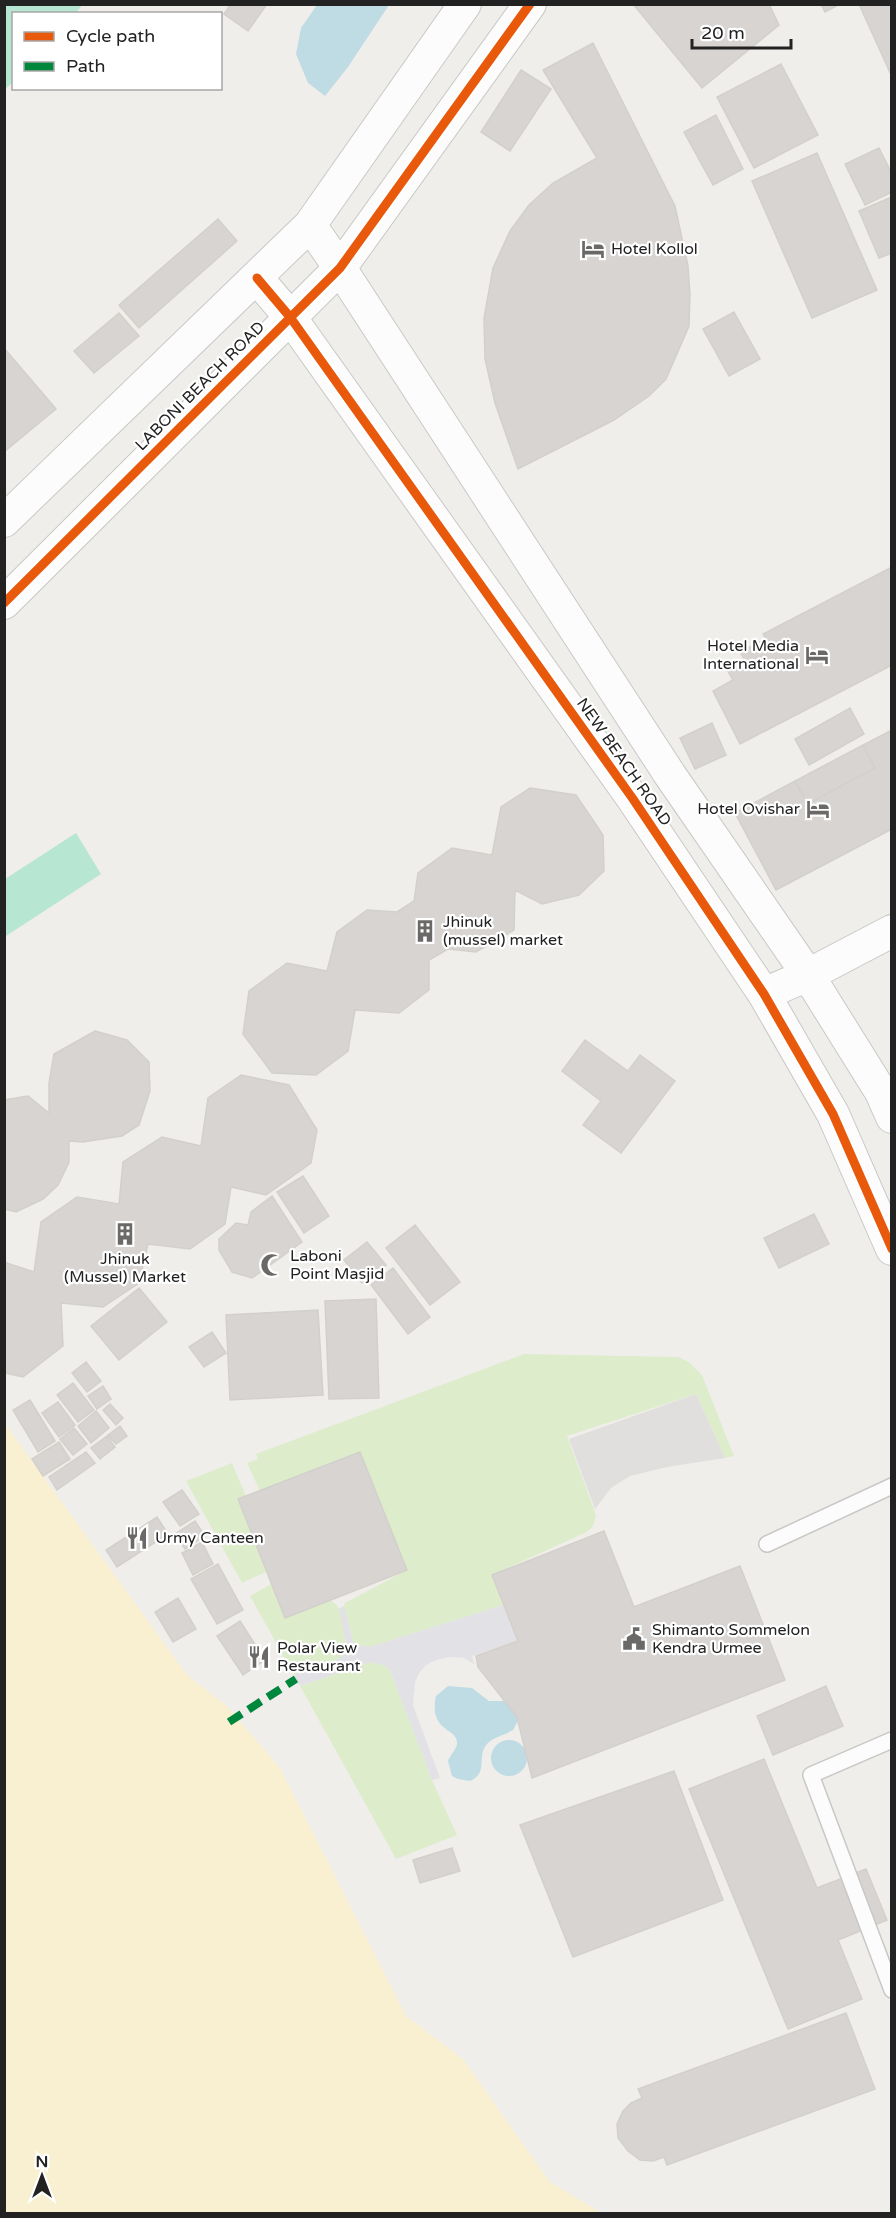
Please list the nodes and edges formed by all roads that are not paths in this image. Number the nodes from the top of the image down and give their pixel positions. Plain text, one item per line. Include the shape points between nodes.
1 (465, 4) edge
2 (530, 4) edge
3 (310, 225) junction
4 (340, 268) junction
5 (257, 278) junction
6 (290, 317) junction
7 (4, 521) edge
8 (4, 603) edge
9 (891, 931) edge
10 (808, 975) junction
11 (764, 994) junction
12 (891, 1117) edge
13 (891, 1249) edge
14 (891, 1486) edge
15 (767, 1544) dead end
16 (891, 1740) edge
17 (891, 1990) edge

1 - 3 street
2 - 4 street, LABONI BEACH ROAD
3 - 4 street, NEW BEACH ROAD
3 - 5 street
4 - 6 street, LABONI BEACH ROAD
4 - 10 street, NEW BEACH ROAD via 670,775
5 - 6 street, NEW BEACH ROAD
5 - 7 street
6 - 8 street, LABONI BEACH ROAD
6 - 11 street, NEW BEACH ROAD via 633,799
9 - 10 street
10 - 11 street
10 - 12 street, NEW BEACH ROAD via 881,1092
11 - 13 street, NEW BEACH ROAD via 833,1114
14 - 15 lane
16 - 17 lane via 811,1774

